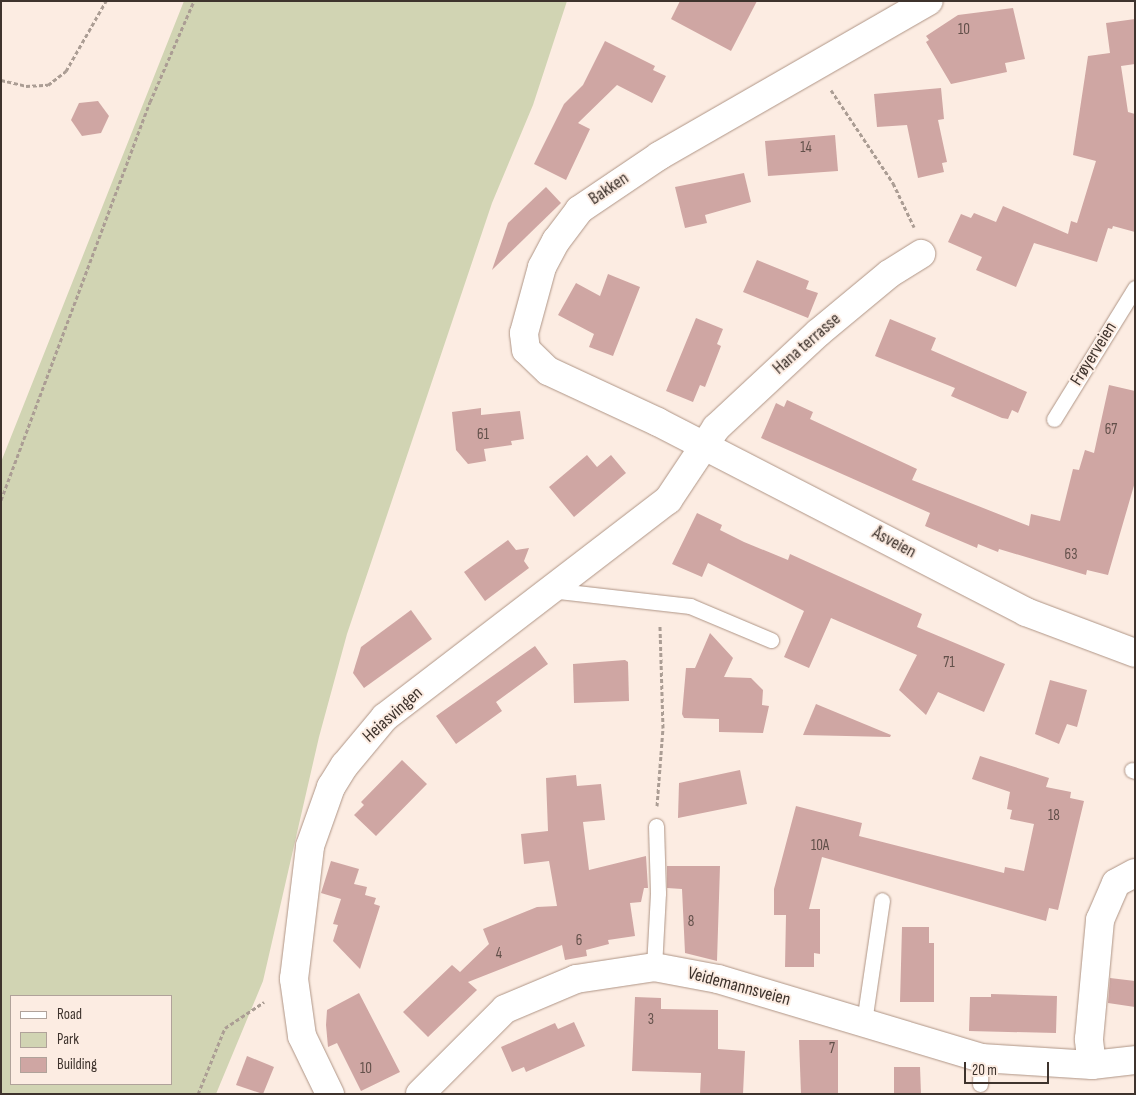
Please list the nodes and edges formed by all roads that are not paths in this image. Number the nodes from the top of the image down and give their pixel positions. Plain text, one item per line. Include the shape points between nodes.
1 (929, 1) edge
2 (897, 9) edge
3 (921, 254) road end
4 (1135, 288) edge
5 (1054, 419) dead end
6 (658, 422) joint
7 (703, 445) junction
8 (550, 590) junction
9 (771, 640) dead end
10 (1134, 650) edge
11 (656, 826) road end
12 (1135, 873) edge
13 (882, 900) dead end
14 (654, 967) junction
15 (864, 1022) junction
16 (1135, 1060) edge
17 (1092, 1065) junction
18 (330, 1094) edge
19 (420, 1094) edge

1 - 2 street, Bakken
2 - 6 street, Bakken via 815,67 659,156 600,194 579,210 542,267 524,333 526,350 548,371
3 - 7 street, Hana terrasse via 889,274 788,360 716,428
4 - 5 lane, Frøyerveien
6 - 7 street, Åsveien
7 - 8 street, Heiasvingen via 691,469 668,500
7 - 10 street, Åsveien via 1026,612
8 - 9 lane via 656,600 713,614
8 - 18 street, Heiasvingen via 385,718 364,739 331,787 310,846 294,979 302,1036
11 - 14 lane via 658,893
12 - 17 street via 1116,883 1100,920 1089,1039
13 - 15 lane
14 - 15 street, Veidemannsveien via 703,976
14 - 19 street, Veidemannsveien via 576,979 505,1009
15 - 17 street, Veidemannsveien via 981,1071
16 - 17 street, Veidemannsveien

